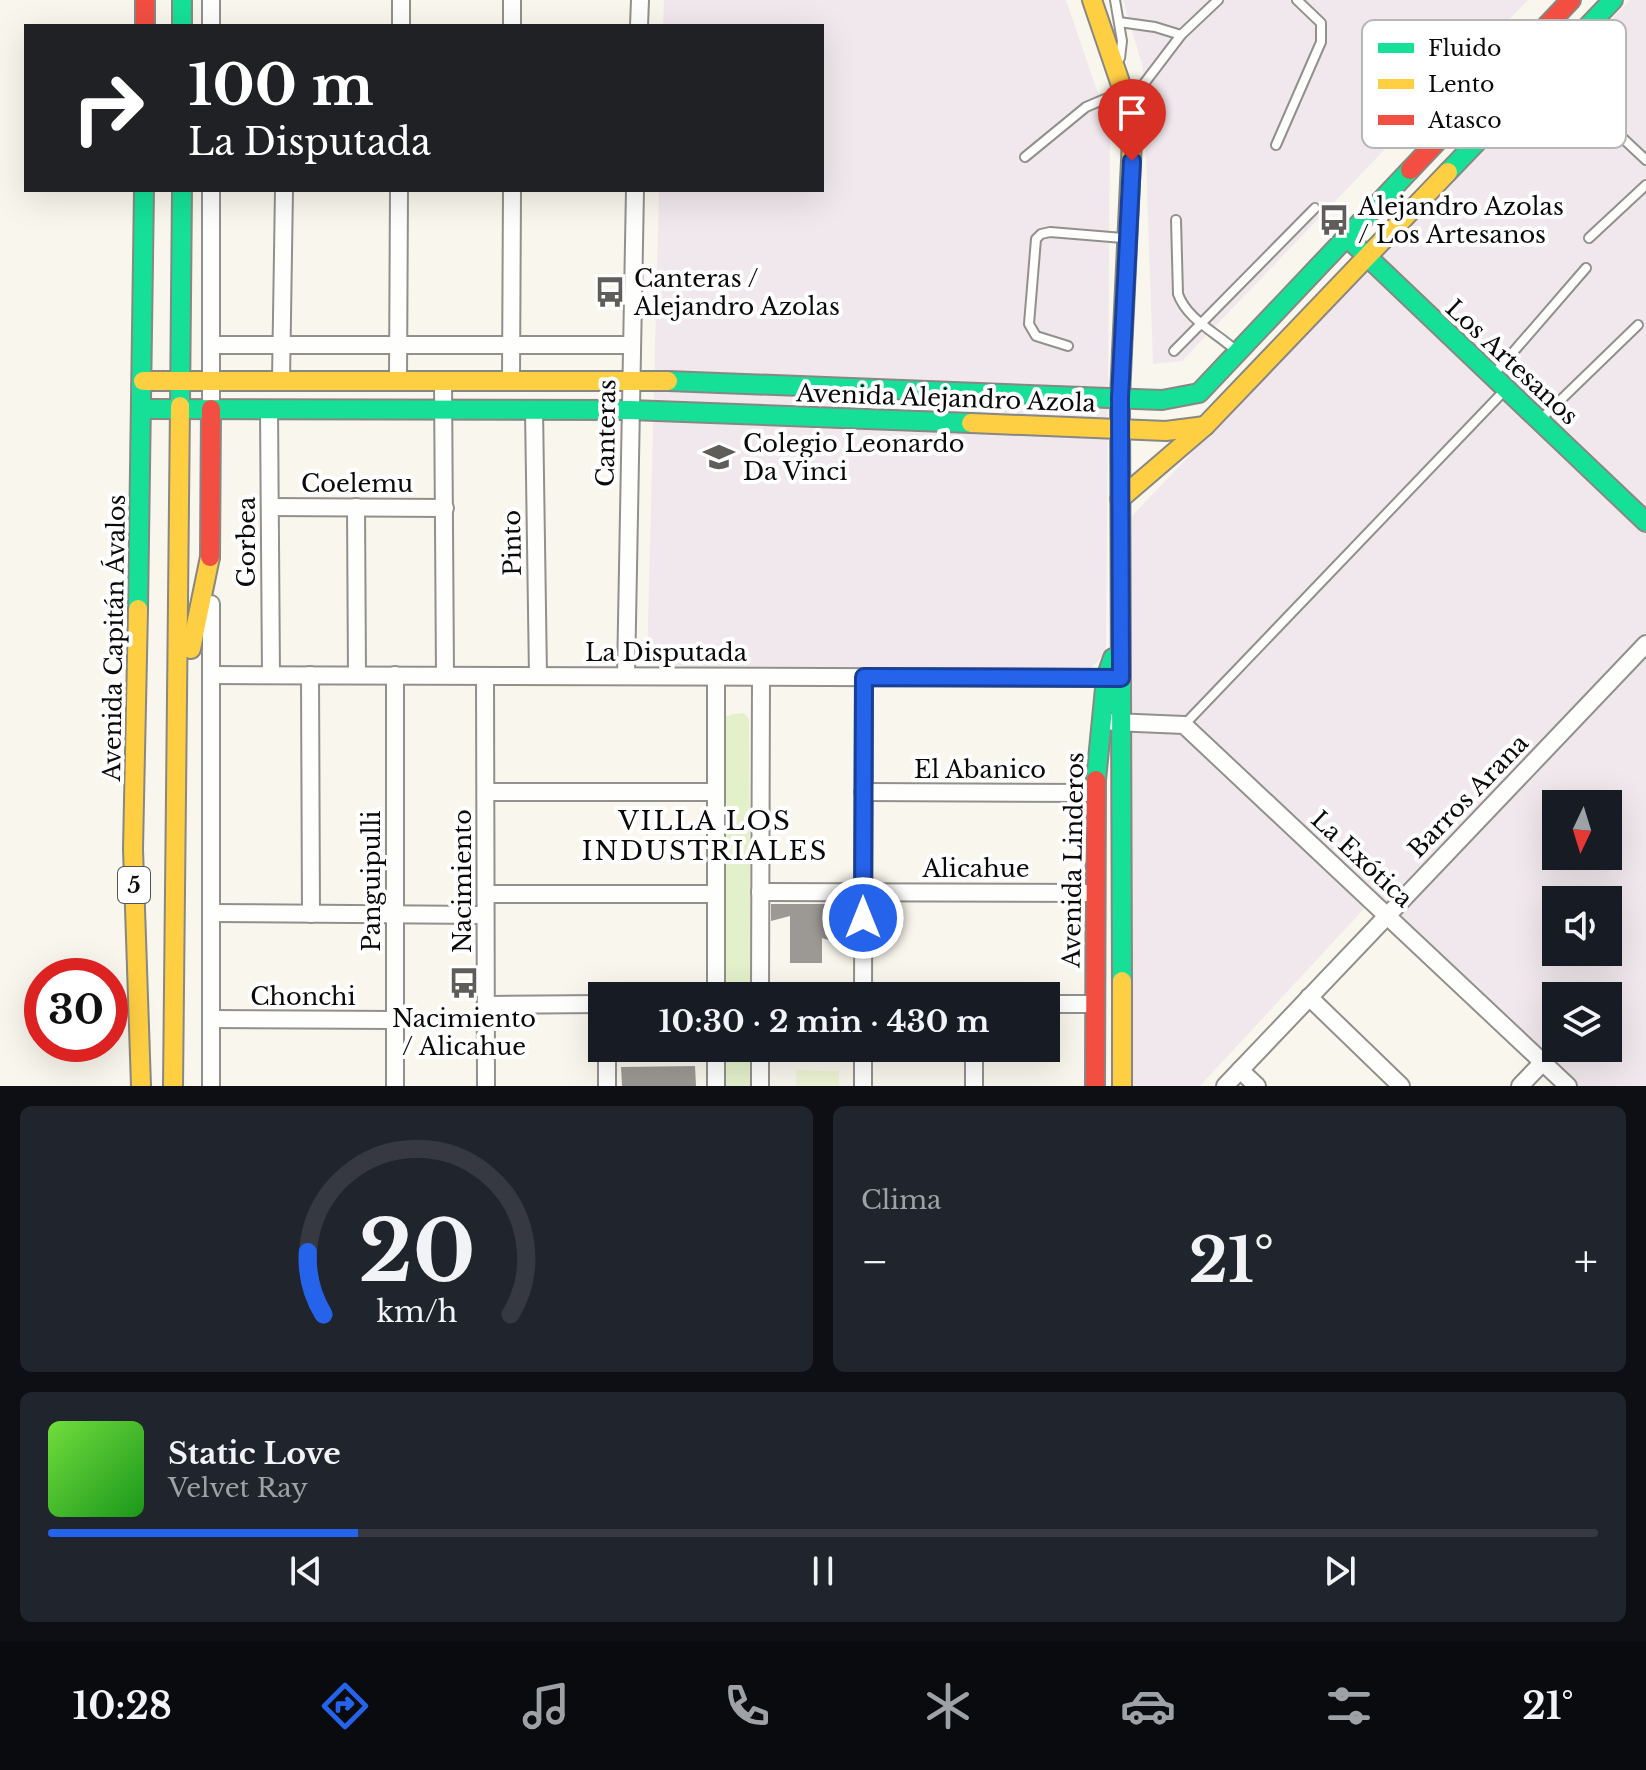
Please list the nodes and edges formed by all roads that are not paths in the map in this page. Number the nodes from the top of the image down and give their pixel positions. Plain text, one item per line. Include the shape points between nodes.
1 (145, 0) edge
2 (182, 0) edge
3 (211, 0) edge
4 (401, 0) edge
5 (512, 0) edge
6 (640, 0) edge
7 (1092, 0) edge
8 (1115, 0) edge
9 (1218, 0) edge
10 (1297, 0) edge
11 (1571, 0) edge
12 (1613, 0) edge
13 (1552, 20) edge
14 (1594, 20) edge
15 (1119, 22) junction
16 (145, 24) edge
17 (182, 24) edge
18 (211, 24) edge
19 (401, 24) edge
20 (512, 24) edge
21 (639, 24) edge
22 (1181, 35) junction
23 (1122, 91) junction
24 (1626, 141) edge
25 (1276, 145) dead end
26 (1430, 148) edge
27 (1470, 148) edge
28 (1025, 157) dead end
29 (1646, 160) edge
30 (1646, 185) edge
31 (144, 192) edge
32 (182, 192) edge
33 (211, 192) edge
34 (284, 192) edge
35 (399, 192) edge
36 (512, 192) edge
37 (635, 192) edge
38 (1315, 208) dead end
39 (1176, 220) dead end
40 (1346, 237) junction
41 (1128, 238) junction
42 (1589, 238) dead end
43 (1365, 256) junction
44 (1586, 268) dead end
45 (1202, 323) junction
46 (1638, 325) dead end
47 (211, 345) junction
48 (282, 345) junction
49 (398, 345) junction
50 (511, 345) junction
51 (631, 345) junction
52 (1068, 346) dead end
53 (1174, 351) dead end
54 (1238, 352) junction
55 (281, 380) junction
56 (398, 380) junction
57 (443, 380) junction
58 (511, 380) junction
59 (630, 380) junction
60 (143, 381) junction
61 (181, 381) junction
62 (211, 381) junction
63 (1500, 383) junction
64 (1120, 398) junction
65 (143, 409) junction
66 (181, 409) junction
67 (211, 409) junction
68 (269, 409) junction
69 (444, 409) junction
70 (534, 410) junction
71 (630, 410) junction
72 (1540, 421) junction
73 (1205, 426) junction
74 (1120, 429) junction
75 (1120, 499) junction
76 (270, 507) junction
77 (356, 507) junction
78 (445, 508) junction
79 (1646, 522) edge
80 (210, 557) junction
81 (1646, 644) edge
82 (212, 675) junction
83 (271, 675) junction
84 (310, 675) junction
85 (357, 675) junction
86 (395, 675) junction
87 (445, 675) junction
88 (485, 676) junction
89 (538, 676) junction
90 (626, 676) junction
91 (716, 677) junction
92 (761, 677) junction
93 (864, 677) junction
94 (1114, 678) junction
95 (176, 721) junction
96 (1100, 721) junction
97 (1121, 722) junction
98 (1184, 725) junction
99 (486, 792) junction
100 (716, 792) junction
101 (863, 792) junction
102 (1096, 793) junction
103 (760, 892) junction
104 (863, 892) junction
105 (1096, 893) junction
106 (486, 894) junction
107 (716, 894) junction
108 (212, 913) junction
109 (311, 914) junction
110 (395, 914) junction
111 (485, 915) junction
112 (1387, 915) junction
113 (716, 982) edge
114 (760, 982) edge
115 (863, 982) edge
116 (1309, 997) junction
117 (588, 1004) edge
118 (1060, 1004) edge
119 (1096, 1004) junction
120 (486, 1005) junction
121 (212, 1019) junction
122 (395, 1020) junction
123 (1542, 1061) edge
124 (607, 1062) edge
125 (716, 1062) edge
126 (760, 1062) edge
127 (863, 1062) edge
128 (974, 1062) edge
129 (1543, 1062) joint
130 (1240, 1070) junction
131 (141, 1086) edge
132 (173, 1086) edge
133 (211, 1086) edge
134 (395, 1086) edge
135 (486, 1086) edge
136 (607, 1086) edge
137 (716, 1086) edge
138 (760, 1086) edge
139 (863, 1086) edge
140 (974, 1086) edge
141 (1095, 1086) edge
142 (1122, 1086) edge
143 (1225, 1086) edge
144 (1257, 1086) edge
145 (1401, 1086) edge
146 (1520, 1086) edge
147 (1568, 1086) edge

1 - 16 main road
2 - 17 main road
3 - 18 street
4 - 19 street
5 - 20 street
6 - 21 street
7 - 23 main road, Avenida Linderos
8 - 15 lane
9 - 22 lane
10 - 25 lane via 1321,23 1321,42
11 - 13 main road, Avenida Alejandro Azola
12 - 14 main road
15 - 22 lane
15 - 23 lane
22 - 23 lane
23 - 28 lane via 1086,107
23 - 41 main road, Avenida Linderos via 1132,140
24 - 29 lane
26 - 40 main road, Avenida Alejandro Azola
27 - 43 main road
30 - 42 lane
31 - 60 main road, Avenida Capitán Ávalos / 5
32 - 61 main road, 5
33 - 47 street
34 - 48 street
35 - 49 street
36 - 50 street
37 - 51 street, Canteras
38 - 45 lane
39 - 45 lane via 1178,294
40 - 43 main road, Los Artesanos
40 - 54 main road, Avenida Alejandro Azola
41 - 52 lane via 1050,232 1036,239 1029,324 1036,336
41 - 64 main road, Avenida Linderos
43 - 63 main road, Los Artesanos
43 - 73 main road
44 - 63 lane
45 - 53 lane
45 - 54 lane
46 - 72 lane
47 - 48 street
47 - 62 street
48 - 49 street
48 - 55 street
49 - 50 street
49 - 56 street
50 - 51 street
50 - 58 street
51 - 59 street, Canteras
54 - 64 main road, Avenida Alejandro Azola via 1199,393 1176,399
55 - 56 main road, Avenida Alejandro Azola
55 - 62 main road, Avenida Alejandro Azola
56 - 57 main road, Avenida Alejandro Azola
57 - 58 main road, Avenida Alejandro Azola
57 - 69 street
58 - 59 main road, Avenida Alejandro Azola
59 - 64 main road, Avenida Alejandro Azola
59 - 71 street, Canteras
60 - 61 main road, Avenida Alejandro Azola
60 - 65 main road, Avenida Capitán Ávalos / 5
61 - 62 main road, Avenida Alejandro Azola
61 - 66 main road, 5
62 - 67 street
63 - 72 main road, Los Artesanos
63 - 98 lane
64 - 74 main road, Avenida Linderos
65 - 66 main road, Avenida Alejandro Azola
65 - 131 main road, Avenida Capitán Ávalos / 5 via 133,849
66 - 67 main road, Avenida Alejandro Azola
66 - 95 main road, 5
67 - 68 main road, Avenida Alejandro Azola
67 - 80 main road
68 - 69 main road, Avenida Alejandro Azola
68 - 76 street, Gorbea
69 - 70 main road, Avenida Alejandro Azola
69 - 78 street
70 - 71 main road, Avenida Alejandro Azola
70 - 89 street, Pinto
71 - 74 main road, Avenida Alejandro Azola
71 - 90 street, Canteras
72 - 79 main road, Los Artesanos
73 - 74 main road, Avenida Alejandro Azola
73 - 75 main road
74 - 75 main road, Avenida Linderos
75 - 94 main road, Avenida Linderos via 1121,637
76 - 77 street, Coelemu
76 - 83 street, Gorbea
77 - 78 street, Coelemu
77 - 85 street
78 - 87 street
80 - 82 street
80 - 95 main road
81 - 112 street, Barros Arana
82 - 83 street, La Disputada
82 - 108 street
83 - 84 street, La Disputada
84 - 85 street, La Disputada
84 - 109 street
85 - 86 street, La Disputada
86 - 87 street, La Disputada
86 - 110 street, Panguipulli
87 - 88 street, La Disputada
88 - 89 street, La Disputada
88 - 99 street, Nacimiento
89 - 90 street, La Disputada
90 - 91 street, La Disputada
91 - 92 street, La Disputada
91 - 100 street
92 - 93 street, La Disputada
92 - 103 street
93 - 94 street, La Disputada
93 - 101 street
94 - 96 main road, Avenida Linderos
94 - 97 main road, Avenida Linderos
95 - 132 main road, 5
96 - 97 street
96 - 102 main road, Avenida Linderos
97 - 98 street
97 - 142 main road, Avenida Linderos
98 - 112 street, La Exótica
99 - 100 street
99 - 106 street, Nacimiento
100 - 107 street
101 - 102 street, El Abanico
101 - 104 street
102 - 105 main road, Avenida Linderos
103 - 104 street, Alicahue
103 - 114 street
104 - 105 street, Alicahue
104 - 115 street
105 - 119 main road, Avenida Linderos
106 - 107 street
106 - 111 street, Nacimiento
107 - 113 street
108 - 109 street
108 - 121 street
109 - 110 street
110 - 111 street
110 - 122 street, Panguipulli
111 - 120 street, Nacimiento
112 - 116 street, Barros Arana
112 - 123 street, La Exótica
116 - 130 street, Barros Arana
116 - 145 street
117 - 120 street
118 - 119 street
119 - 141 main road, Avenida Linderos
120 - 135 street, Nacimiento
121 - 122 street, Chonchi
121 - 133 street
122 - 134 street, Panguipulli
124 - 136 street
125 - 137 street
126 - 138 street
127 - 139 street
128 - 140 street
129 - 146 street
129 - 147 street, La Exótica
130 - 143 street, Barros Arana
130 - 144 street

